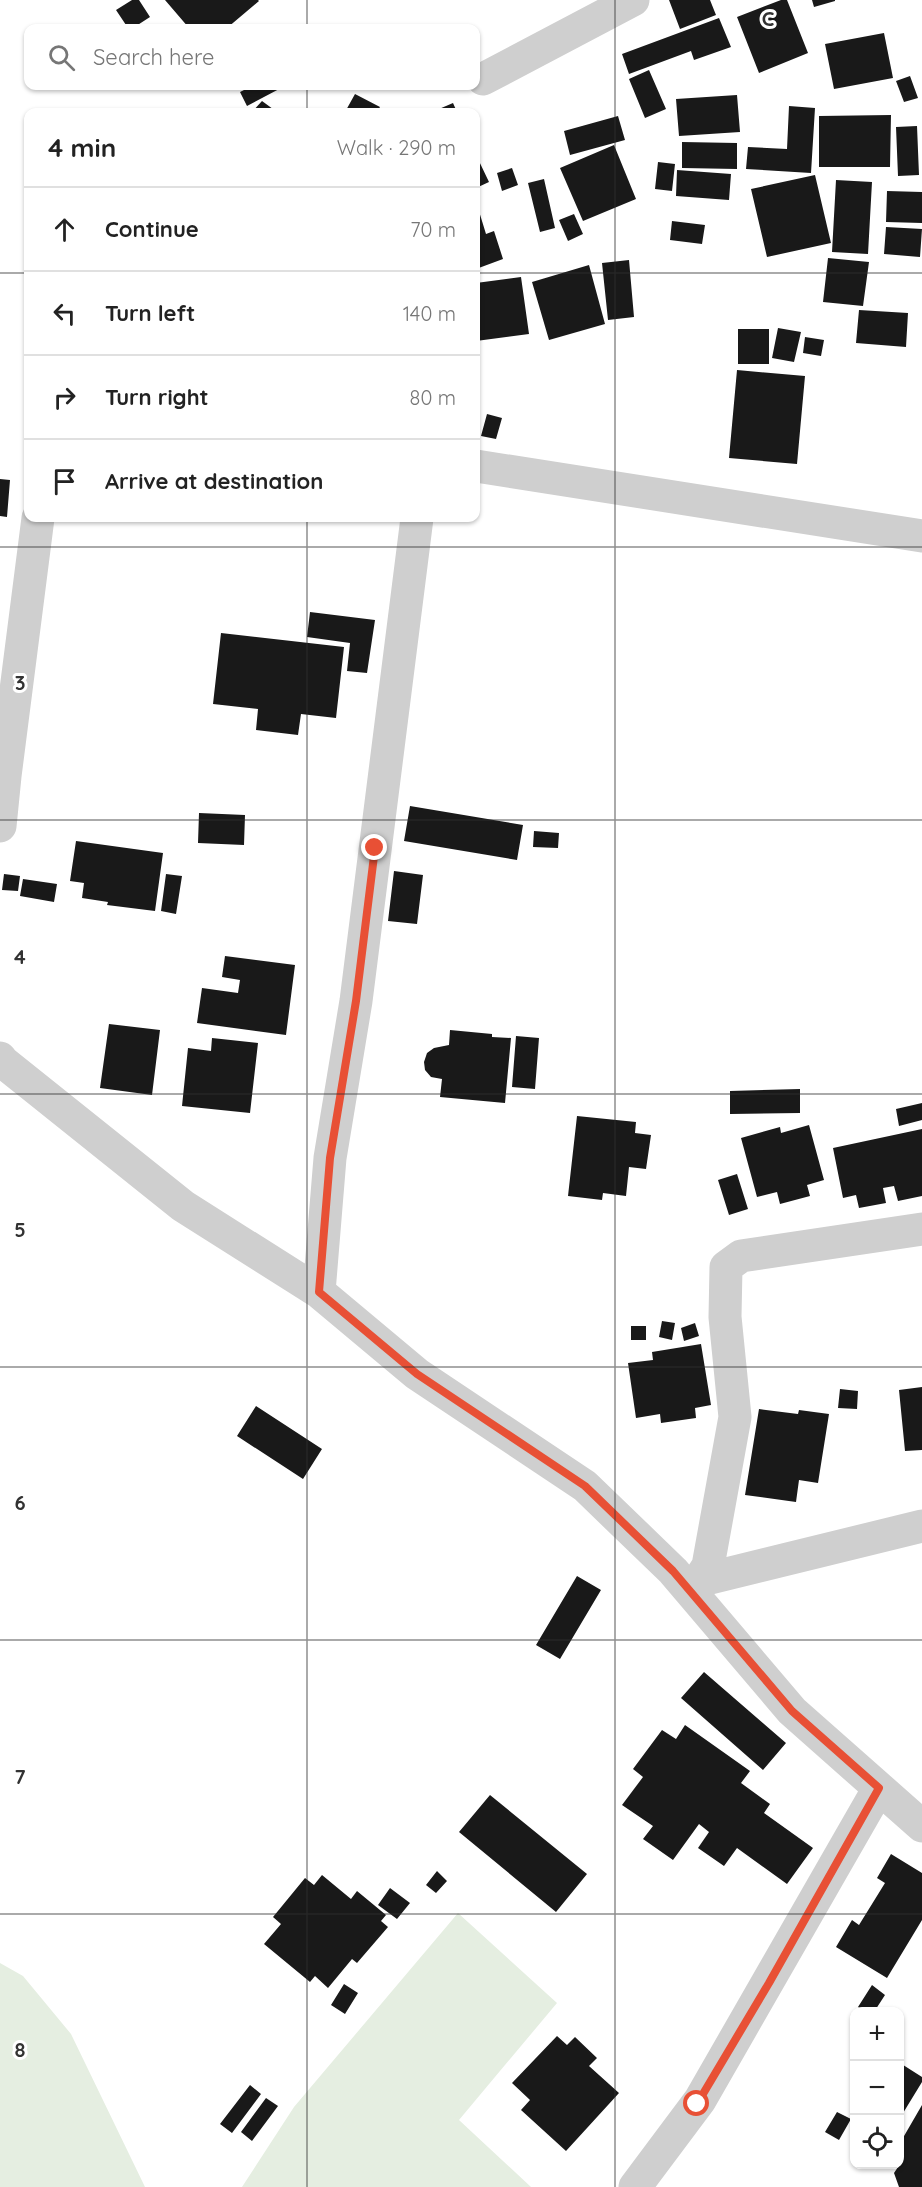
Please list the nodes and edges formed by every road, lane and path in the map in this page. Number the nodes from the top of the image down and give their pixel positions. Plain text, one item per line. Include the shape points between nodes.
1 (633, 0) edge
2 (483, 79) dead end
3 (480, 467) edge
4 (37, 522) edge
5 (416, 522) edge
6 (922, 536) edge
7 (0, 826) edge
8 (0, 1058) edge
9 (922, 1229) edge
10 (319, 1292) junction
11 (922, 1526) edge
12 (695, 1587) junction
13 (879, 1788) junction
14 (922, 1826) edge
15 (635, 2187) edge

1 - 2 street
3 - 6 street
4 - 7 street
5 - 10 street via 356,1001 330,1158
8 - 10 street via 183,1206
9 - 12 street via 741,1256 726,1267 725,1317 735,1417 708,1566
10 - 12 street via 417,1374 585,1486
11 - 12 street
12 - 13 street via 792,1711
13 - 14 street
13 - 15 street via 700,2100

